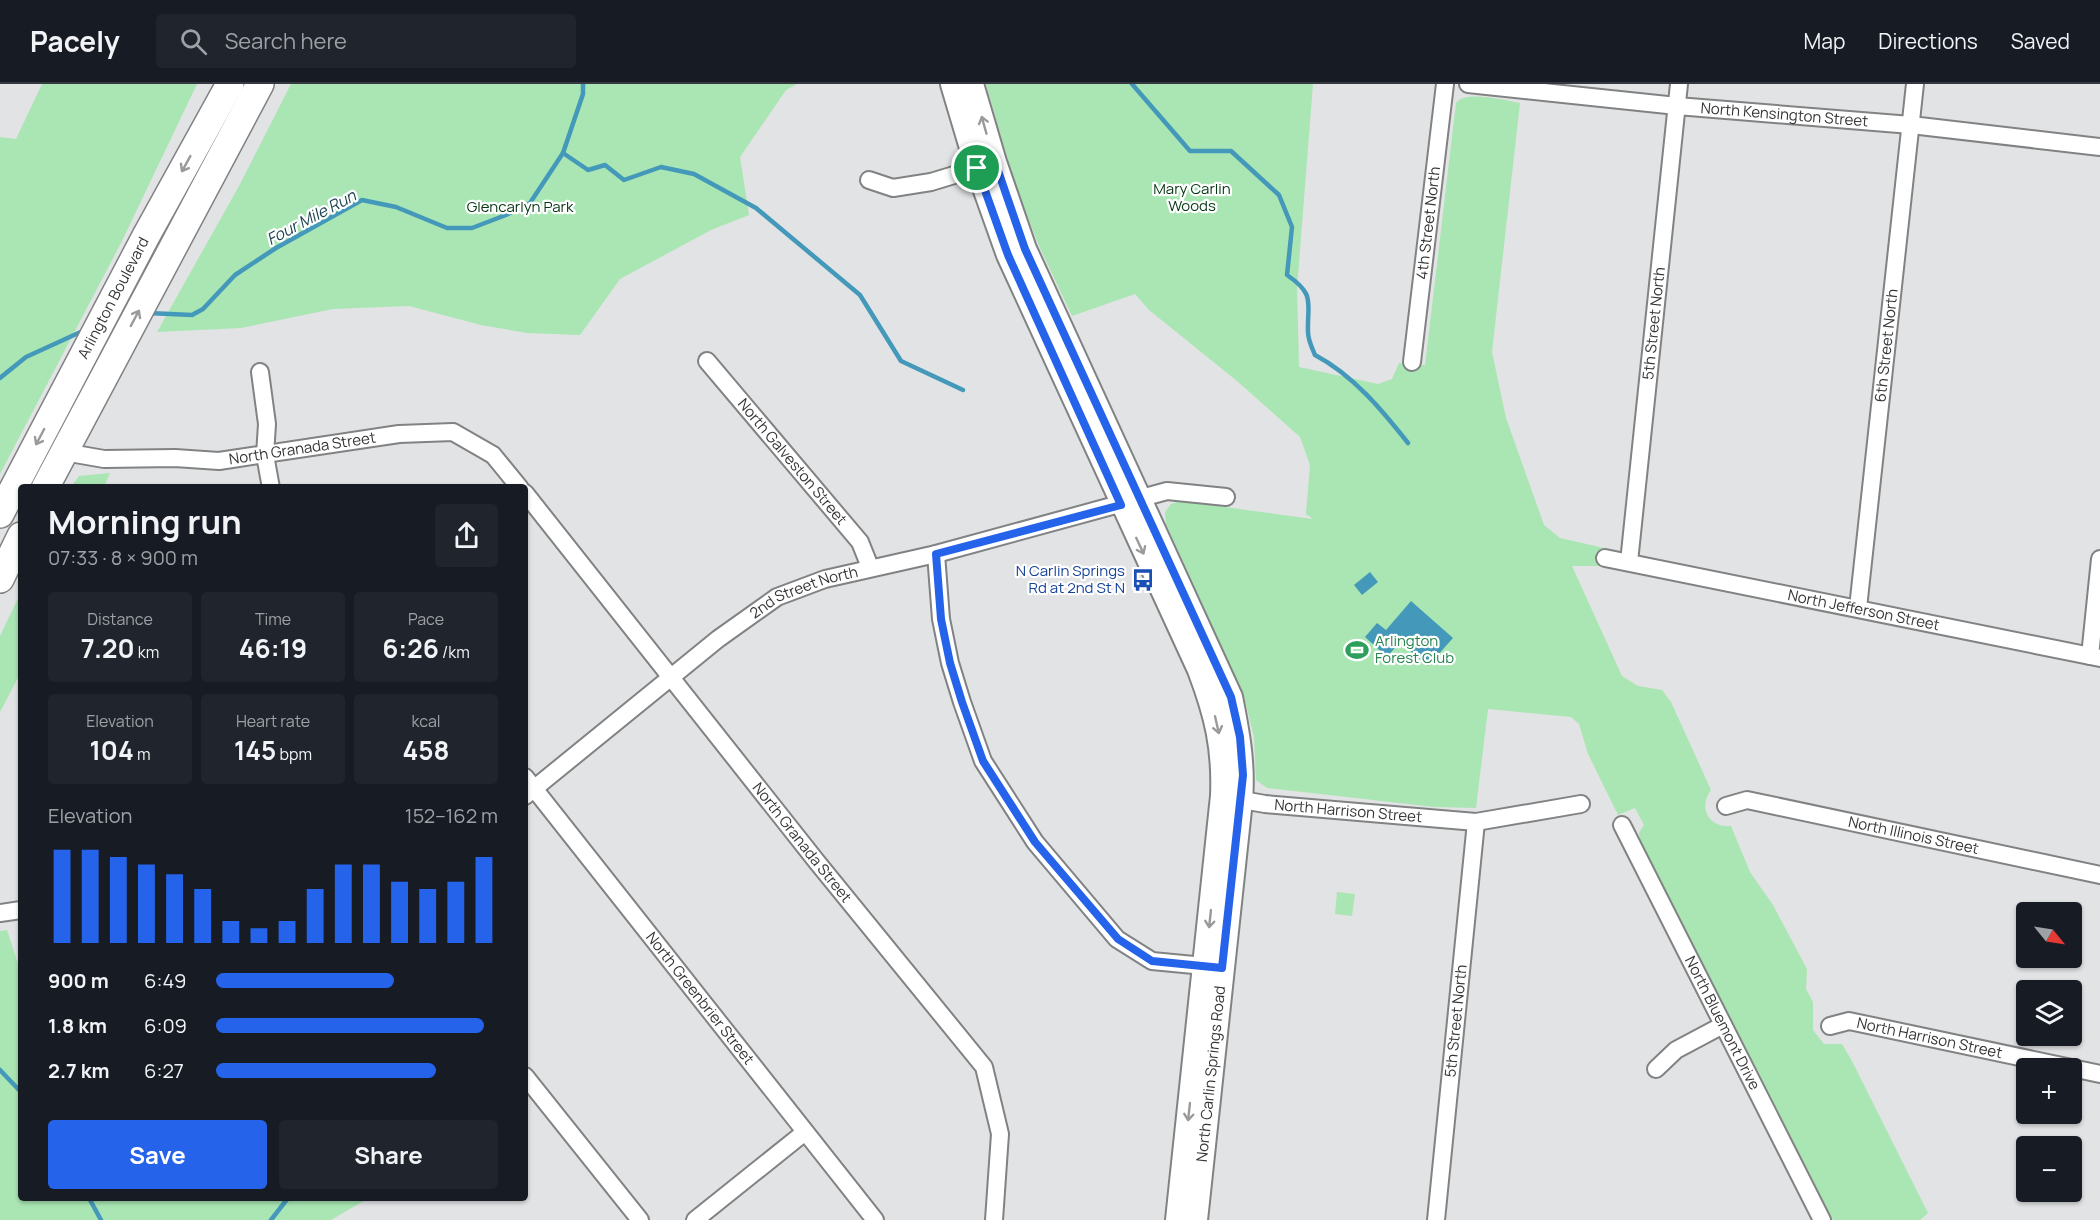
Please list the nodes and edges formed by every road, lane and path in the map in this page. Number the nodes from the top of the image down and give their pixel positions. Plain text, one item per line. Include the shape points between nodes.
1 (228, 84) edge
2 (260, 84) edge
3 (264, 84) edge
4 (952, 84) edge
5 (972, 84) edge
6 (1445, 84) edge
7 (1468, 84) edge
8 (1679, 84) edge
9 (1915, 84) edge
10 (1677, 106) junction
11 (225, 119) junction
12 (1911, 125) junction
13 (2100, 147) edge
14 (986, 165) junction
15 (870, 180) dead end
16 (707, 361) dead end
17 (1412, 362) dead end
18 (260, 372) dead end
19 (64, 452) junction
20 (265, 455) junction
21 (47, 484) edge
22 (270, 484) edge
23 (517, 484) edge
24 (528, 497) edge
25 (1226, 497) dead end
26 (1130, 502) junction
27 (0, 514) edge
28 (18, 542) edge
29 (936, 554) junction
30 (1605, 558) dead end
31 (2100, 560) edge
32 (1629, 562) junction
33 (870, 567) junction
34 (0, 579) edge
35 (1858, 608) junction
36 (2095, 657) edge
37 (674, 678) junction
38 (528, 787) edge
39 (1232, 798) junction
40 (1581, 804) dead end
41 (1726, 806) dead end
42 (1476, 822) junction
43 (1622, 825) dead end
44 (2100, 875) edge
45 (18, 910) edge
46 (0, 913) edge
47 (1214, 967) junction
48 (1723, 1025) junction
49 (1830, 1026) dead end
50 (1656, 1069) dead end
51 (2100, 1074) edge
52 (528, 1080) edge
53 (804, 1132) junction
54 (640, 1220) edge
55 (695, 1220) edge
56 (875, 1220) edge
57 (994, 1220) edge
58 (1177, 1220) edge
59 (1196, 1220) edge
60 (1437, 1220) edge
61 (1822, 1220) edge

1 - 11 highway
2 - 11 highway, Arlington Boulevard
3 - 11 highway
4 - 14 main road, North Carlin Springs Road
14 -> 5 main road, North Carlin Springs Road
6 - 17 street, 4th Street North
7 - 10 street, North Kensington Street
8 - 10 street, 5th Street North
9 - 12 street, 6th Street North
10 - 12 street, North Kensington Street
10 - 32 street, 5th Street North
19 -> 11 highway, Arlington Boulevard via 187,220
11 -> 27 highway, Arlington Boulevard via 146,236
12 - 13 street, North Kensington Street
12 - 35 street, 6th Street North
14 - 15 street via 931,182 893,188
14 - 26 main road, North Carlin Springs Road via 1008,255
16 - 33 street, North Galveston Street via 860,542
18 - 20 street via 267,424
19 - 20 street, North Granada Street via 104,459 219,461
19 - 21 highway, Arlington Boulevard
20 - 22 street
20 - 23 street, North Granada Street via 399,434 453,432 493,455
24 - 37 street, North Granada Street
25 - 26 street via 1167,491
26 - 29 street, 2nd Street North
26 - 39 main road, North Carlin Springs Road via 1212,704
28 - 34 highway
29 - 33 street, 2nd Street North
29 - 47 street via 941,619 962,702 983,761 1035,842 1118,939 1152,961
30 - 32 street, North Jefferson Street
31 - 36 street
32 - 35 street, North Jefferson Street
33 - 37 street, 2nd Street North via 777,597 718,639
35 - 36 street, North Jefferson Street
37 - 38 street, 2nd Street North
37 - 57 street, North Granada Street via 984,1067 1000,1134
38 - 53 street, North Greenbrier Street
39 - 42 street, North Harrison Street
39 - 47 main road, North Carlin Springs Road
40 - 42 street
41 - 44 street, North Illinois Street via 1747,800
42 - 60 street, 5th Street North
43 - 48 street, North Bluemont Drive
45 - 46 street
47 -> 58 main road, North Carlin Springs Road
47 - 59 main road, North Carlin Springs Road
48 - 50 street via 1676,1050
48 - 61 street, North Bluemont Drive
49 - 51 street, North Harrison Street via 1849,1021
52 - 54 street
53 - 55 street
53 - 56 street, North Greenbrier Street

